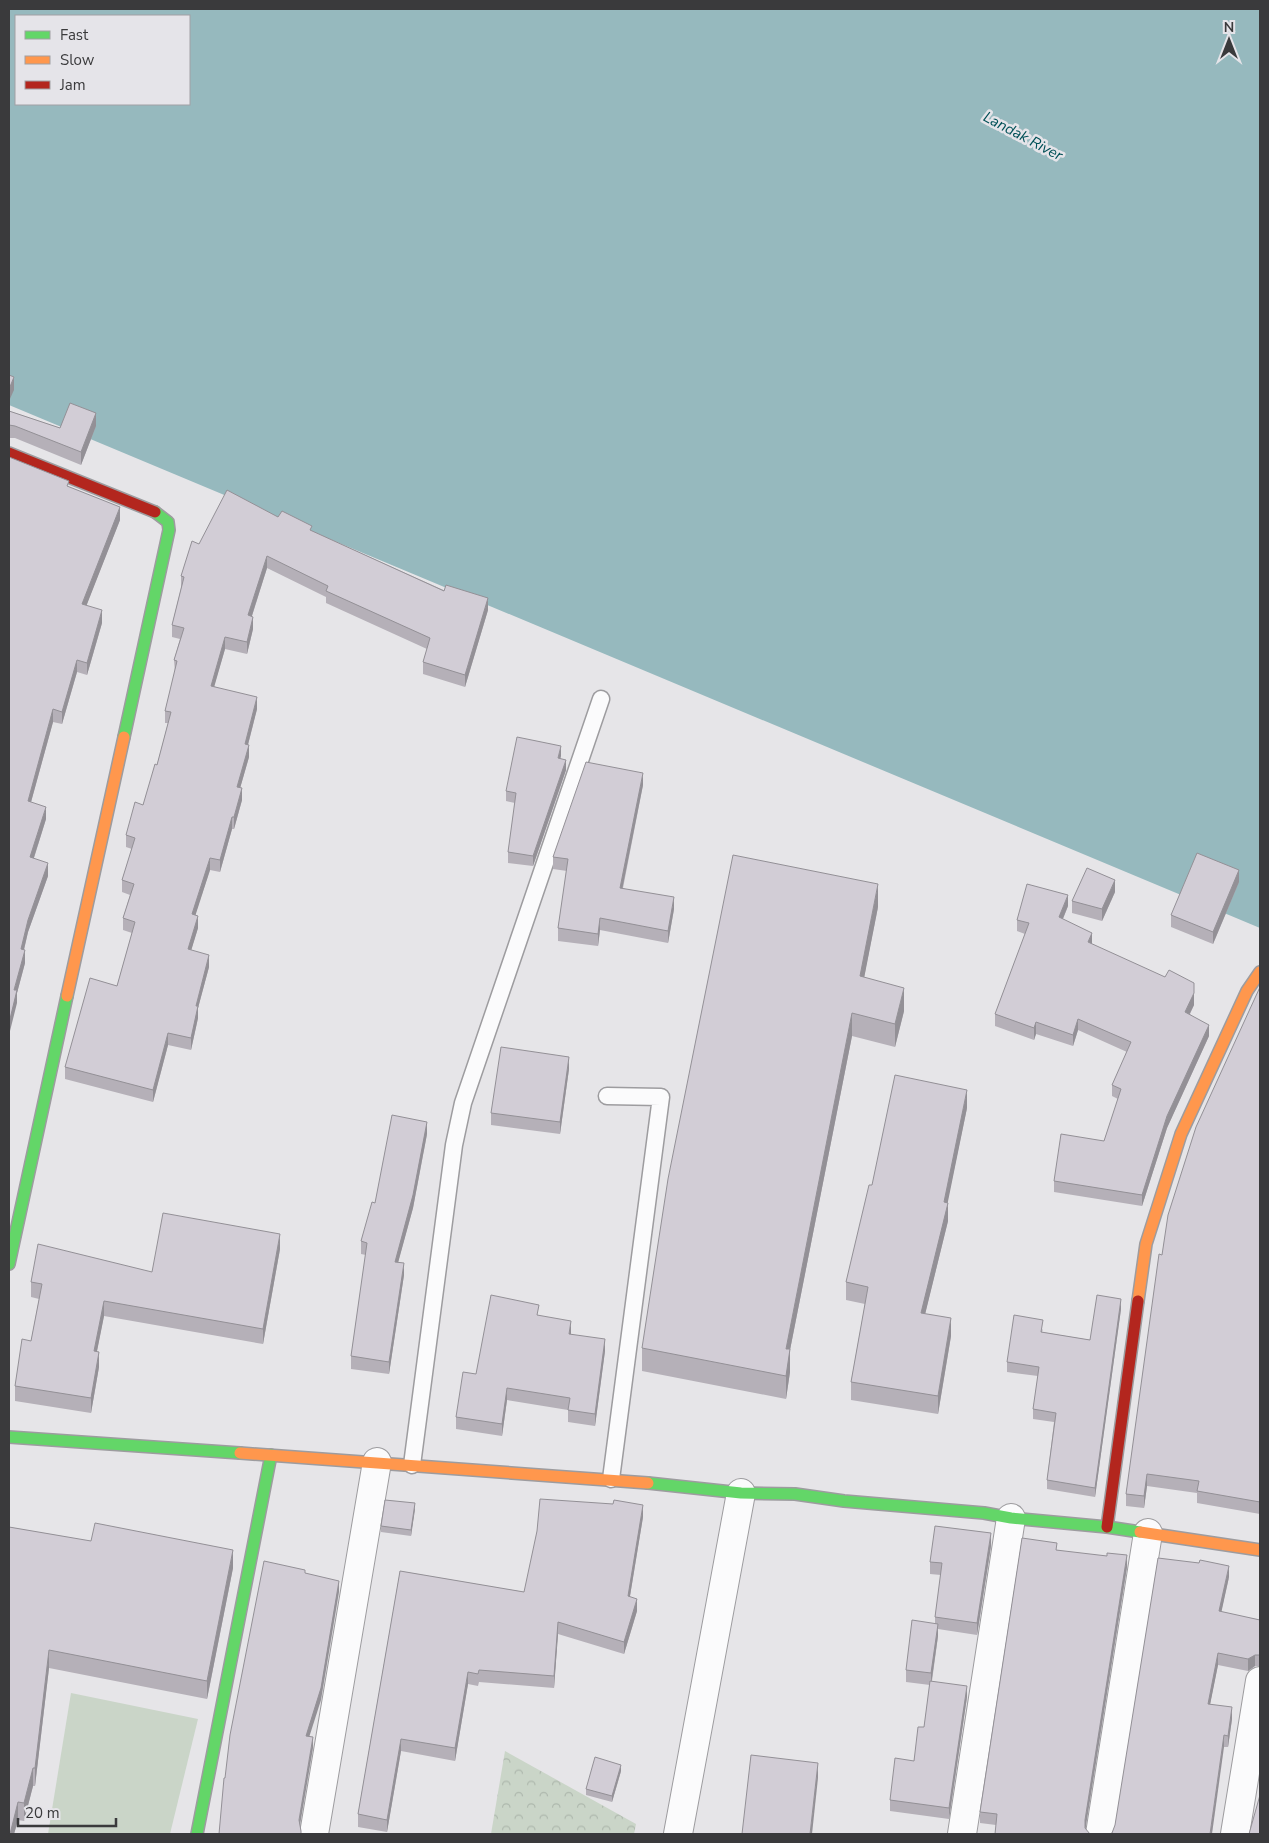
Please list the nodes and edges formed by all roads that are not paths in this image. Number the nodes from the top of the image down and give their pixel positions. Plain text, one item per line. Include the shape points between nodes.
1 (9, 453) edge
2 (601, 699) dead end
3 (1260, 972) edge
4 (607, 1096) dead end
5 (9, 1264) edge
6 (9, 1438) edge
7 (271, 1455) junction
8 (377, 1462) junction
9 (412, 1465) junction
10 (611, 1479) junction
11 (741, 1493) junction
12 (1011, 1518) junction
13 (1107, 1528) junction
14 (1148, 1533) junction
15 (1260, 1550) edge
16 (1260, 1681) edge
17 (197, 1834) edge
18 (314, 1834) edge
19 (678, 1834) edge
20 (962, 1834) edge
21 (1100, 1834) edge
22 (1235, 1834) edge

1 - 5 street via 158,513 168,522 169,530
2 - 9 lane via 463,1103 454,1145
3 - 13 street via 1247,991 1181,1134 1146,1244
4 - 10 lane via 661,1097
6 - 7 street
7 - 8 street
7 - 17 street
8 - 9 street
8 - 18 street
9 - 10 street
10 - 11 street
11 - 12 street via 795,1494
11 - 19 street
12 - 13 street
12 - 20 street
13 - 14 street
14 - 15 street
14 - 21 street
16 - 22 street

